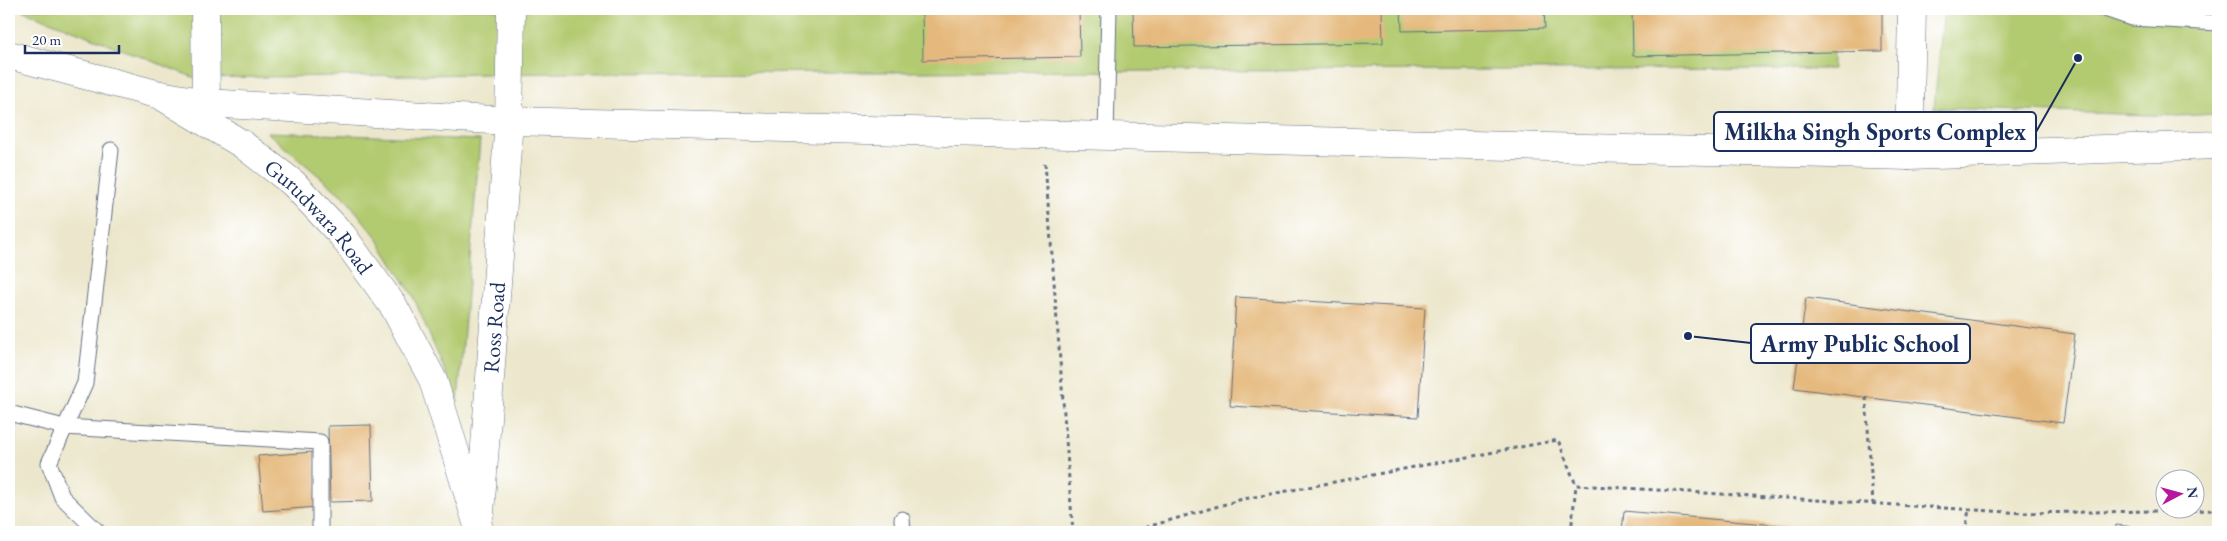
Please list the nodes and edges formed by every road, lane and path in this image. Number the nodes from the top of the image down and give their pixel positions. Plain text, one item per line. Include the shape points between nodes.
1 (205, 9) edge
2 (511, 9) edge
3 (1109, 9) edge
4 (1912, 9) edge
5 (2105, 9) edge
6 (2218, 23) edge
7 (9, 55) edge
8 (160, 96) junction
9 (206, 103) junction
10 (509, 121) junction
11 (1043, 135) junction
12 (1106, 136) junction
13 (2218, 146) edge
14 (111, 150) dead end
15 (1909, 156) junction
16 (1866, 397) dead end
17 (9, 413) edge
18 (64, 427) junction
19 (1576, 486) junction
20 (1873, 504) junction
21 (1969, 510) junction
22 (2218, 510) edge
23 (478, 531) edge
24 (98, 532) edge
25 (320, 532) edge
26 (1073, 532) edge
27 (1130, 532) edge
28 (1571, 532) edge
29 (1966, 532) edge

1 - 9 street
2 - 10 street, Ross Road
3 - 12 lane
4 - 15 street
5 - 6 lane via 2131,18
7 - 8 street, Gurudwara Road
8 - 9 street
8 - 23 street, Gurudwara Road via 242,144 279,172 342,235 394,307 433,380
9 - 10 street
10 - 11 street
10 - 23 street, Ross Road
11 - 12 street
11 - 26 path
12 - 15 street
13 - 15 street
14 - 18 lane via 85,384
16 - 20 path
17 - 18 lane
18 - 24 lane via 49,463 62,497
18 - 25 lane via 320,442
19 - 20 path
19 - 27 path via 1558,440 1238,500
19 - 28 path
20 - 21 path
21 - 22 path via 2023,513
21 - 29 path

